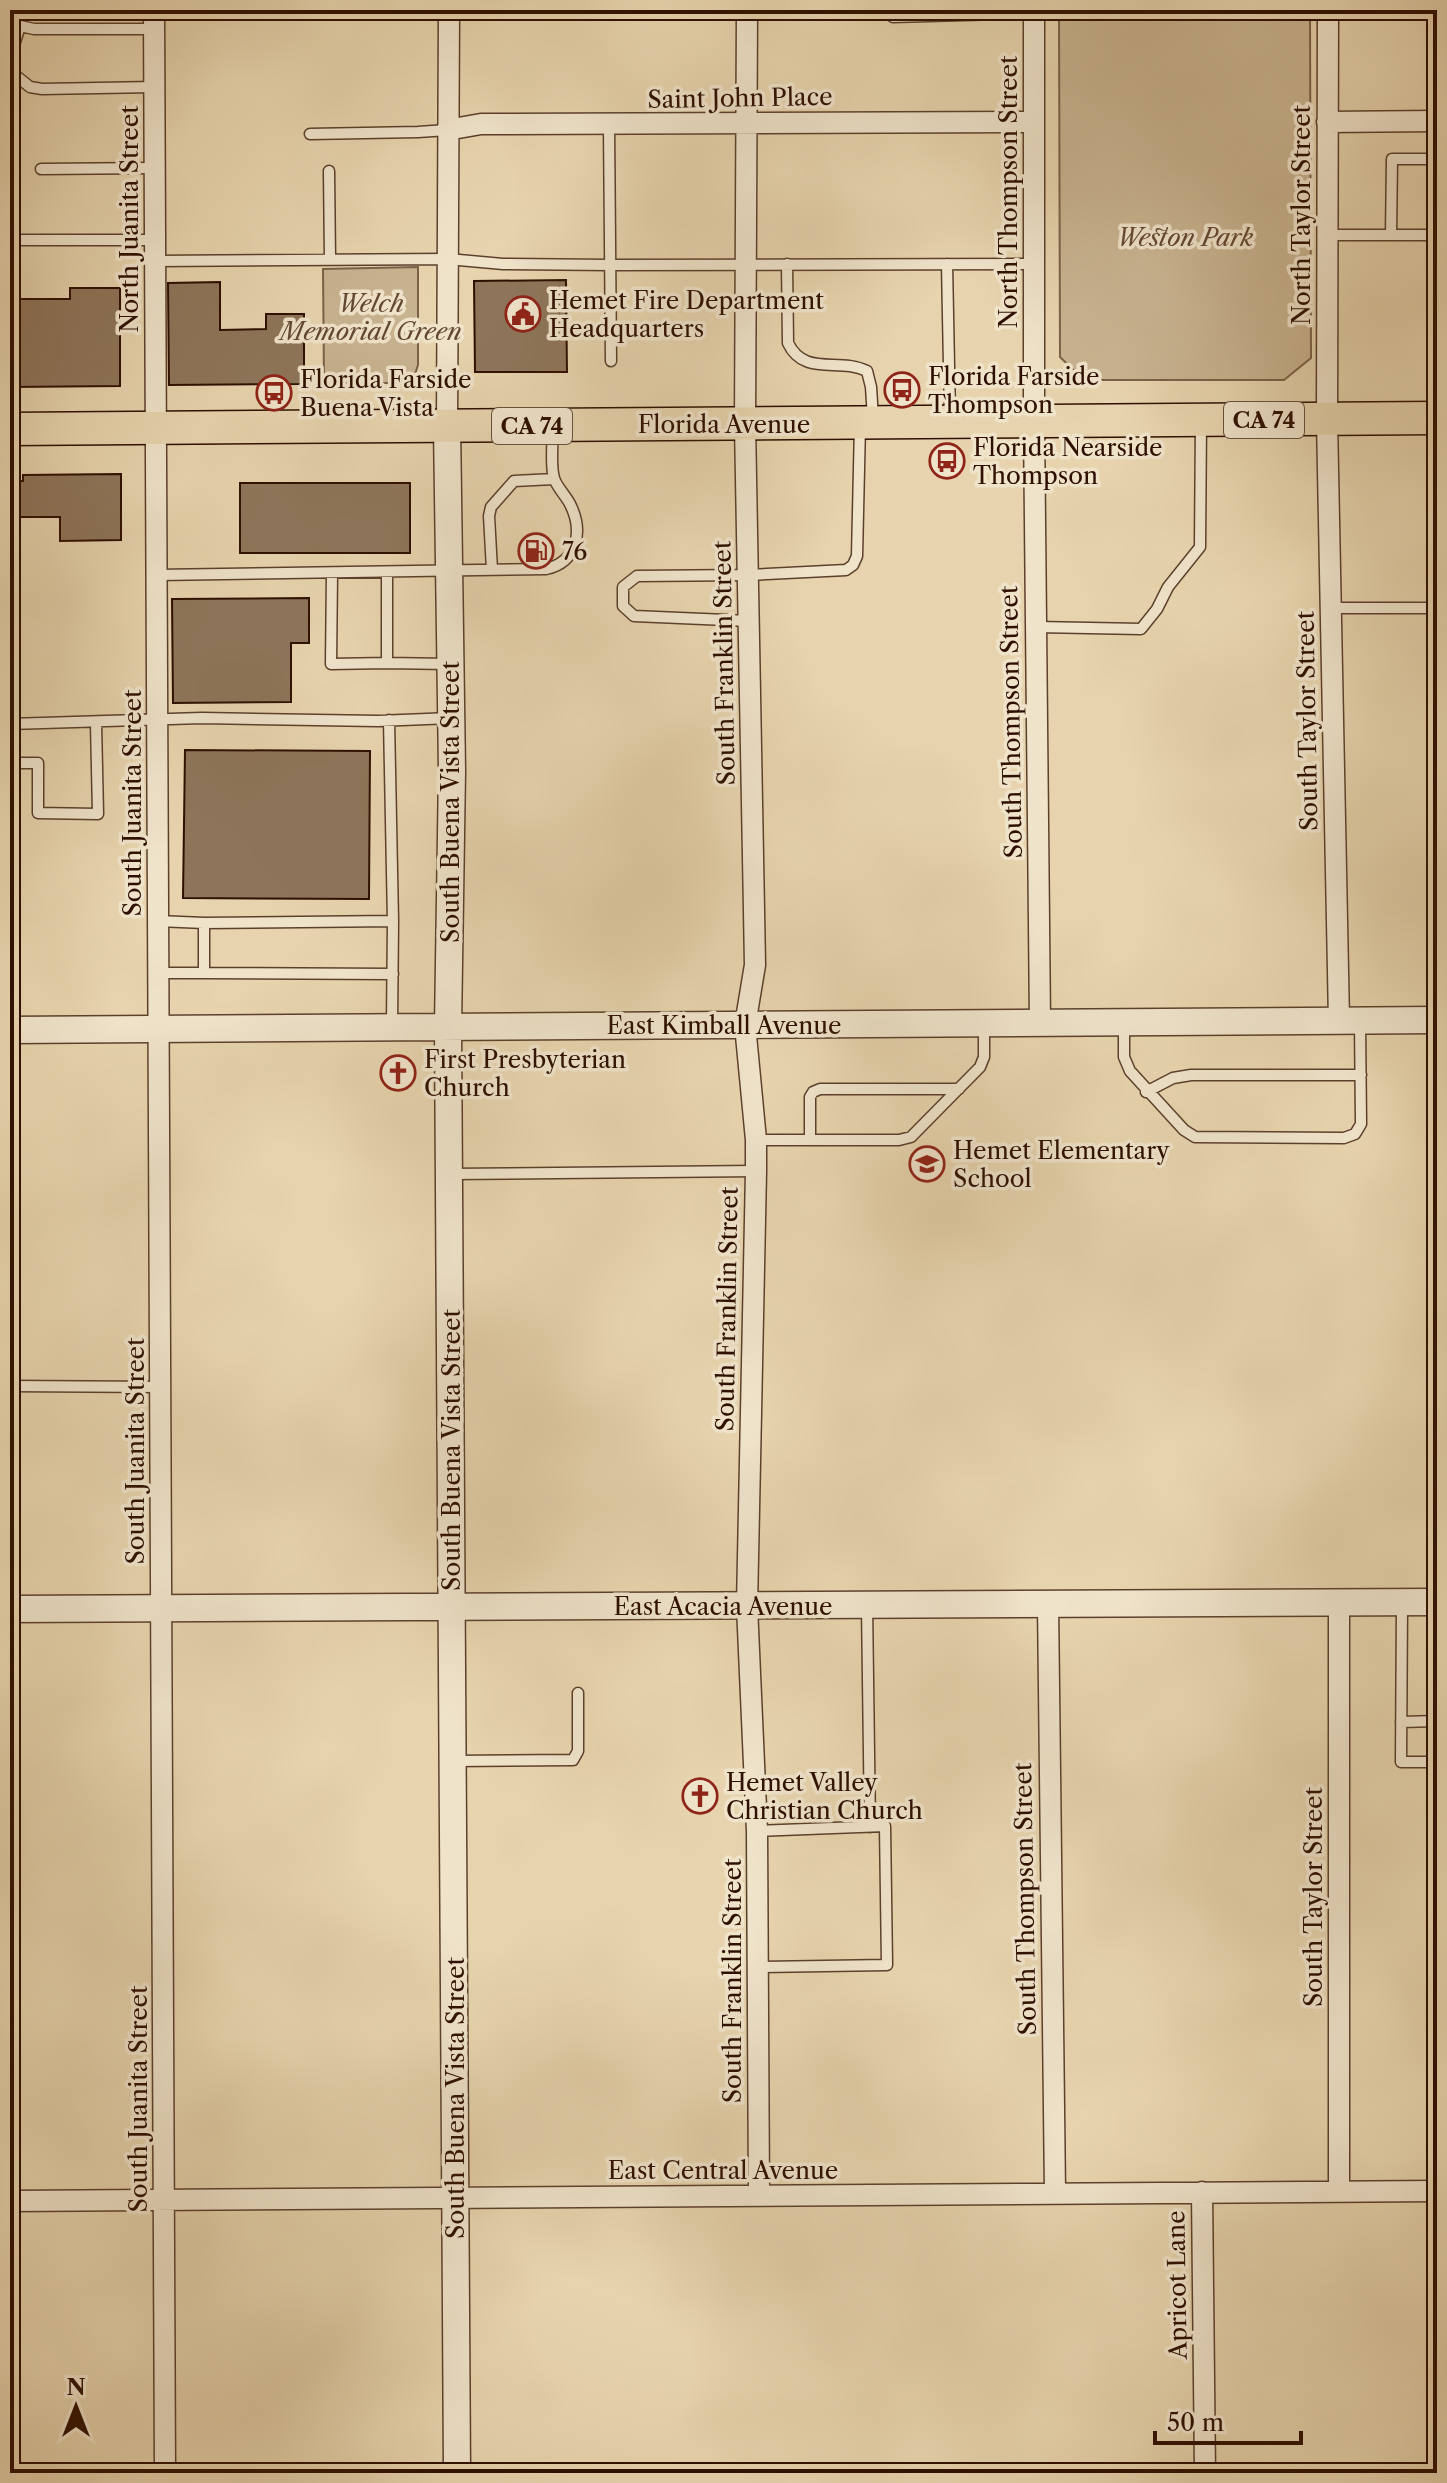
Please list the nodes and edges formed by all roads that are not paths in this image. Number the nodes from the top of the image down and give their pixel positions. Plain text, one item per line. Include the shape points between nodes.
1 (449, 10) edge
2 (747, 10) edge
3 (1328, 10) edge
4 (1034, 12) edge
5 (893, 17) dead end
6 (154, 19) edge
7 (15, 23) edge
8 (10, 58) edge
9 (10, 71) edge
10 (154, 87) junction
11 (1437, 121) edge
12 (745, 122) junction
13 (1034, 122) junction
14 (1327, 122) junction
15 (609, 125) junction
16 (447, 130) junction
17 (310, 134) dead end
18 (1437, 159) edge
19 (154, 168) junction
20 (41, 169) dead end
21 (329, 171) dead end
22 (1327, 235) junction
23 (1391, 235) junction
24 (1437, 235) edge
25 (10, 240) edge
26 (155, 250) junction
27 (448, 259) junction
28 (330, 260) junction
29 (745, 263) junction
30 (787, 264) junction
31 (947, 264) junction
32 (1034, 264) junction
33 (610, 265) junction
34 (611, 361) dead end
35 (1437, 418) edge
36 (1201, 420) junction
37 (1327, 420) junction
38 (1034, 422) junction
39 (867, 423) junction
40 (950, 423) junction
41 (745, 424) junction
42 (553, 425) junction
43 (447, 426) junction
44 (156, 428) junction
45 (10, 429) edge
46 (554, 479) junction
47 (492, 570) junction
48 (387, 572) junction
49 (450, 572) junction
50 (332, 573) junction
51 (157, 575) junction
52 (748, 575) junction
53 (1330, 608) junction
54 (1437, 608) edge
55 (749, 621) junction
56 (1037, 627) junction
57 (387, 663) junction
58 (451, 664) junction
59 (451, 718) junction
60 (157, 719) junction
61 (389, 720) junction
62 (96, 723) junction
63 (10, 724) edge
64 (10, 763) edge
65 (158, 921) junction
66 (393, 921) junction
67 (204, 923) junction
68 (158, 973) junction
69 (204, 973) junction
70 (393, 974) junction
71 (1437, 1020) edge
72 (1350, 1021) junction
73 (1124, 1022) junction
74 (984, 1023) junction
75 (1040, 1023) junction
76 (745, 1025) junction
77 (392, 1027) junction
78 (448, 1027) junction
79 (159, 1029) junction
80 (10, 1030) edge
81 (1361, 1075) junction
82 (959, 1089) junction
83 (1146, 1092) junction
84 (756, 1140) junction
85 (810, 1140) junction
86 (756, 1171) junction
87 (449, 1174) junction
88 (10, 1386) edge
89 (161, 1387) junction
90 (1402, 1602) junction
91 (1437, 1602) edge
92 (1339, 1603) junction
93 (1048, 1604) junction
94 (867, 1605) junction
95 (747, 1606) junction
96 (452, 1607) junction
97 (10, 1609) edge
98 (162, 1609) junction
99 (578, 1693) dead end
100 (1437, 1721) edge
101 (1401, 1722) junction
102 (453, 1761) junction
103 (1437, 1762) edge
104 (870, 1827) junction
105 (757, 1831) junction
106 (758, 1967) junction
107 (1339, 2191) junction
108 (1437, 2191) edge
109 (1202, 2192) junction
110 (1055, 2193) junction
111 (759, 2196) junction
112 (455, 2198) junction
113 (164, 2200) junction
114 (10, 2201) edge
115 (165, 2473) edge
116 (457, 2473) edge
117 (1205, 2473) edge

1 - 16 street
2 - 12 street, South Franklin Street
3 - 14 street, North Taylor Street
4 - 5 lane
4 - 13 street, North Thompson Street
6 - 7 lane via 49,29
6 - 10 street, North Juanita Street
7 - 8 lane
9 - 10 lane via 30,87 42,89
10 - 19 street, North Juanita Street
11 - 14 street
12 - 13 street, Saint John Place
12 - 15 street, Saint John Place
12 - 29 street, South Franklin Street
13 - 32 street, North Thompson Street
14 - 22 street, North Taylor Street
15 - 16 street, Saint John Place via 481,124
15 - 33 lane
16 - 17 lane
16 - 27 street
18 - 23 lane via 1392,159
19 - 20 lane
19 - 26 street, North Juanita Street
21 - 28 lane
22 - 23 lane
22 - 37 street, North Taylor Street
23 - 24 lane
25 - 26 lane
26 - 28 lane
26 - 44 street, North Juanita Street
27 - 28 lane
27 - 33 lane
27 - 43 street
29 - 30 lane
29 - 33 lane
29 - 41 street, South Franklin Street
30 - 31 lane
30 - 39 lane via 788,343 793,354 801,361 867,371
31 - 32 lane
31 - 40 lane
32 - 38 street, North Thompson Street
33 - 34 lane
35 - 37 main road, Florida Avenue / CA 74
36 - 37 main road, Florida Avenue / CA 74
36 - 38 main road, Florida Avenue / CA 74
36 - 56 lane via 1200,547 1157,609 1141,629
37 - 53 street, South Taylor Street
38 - 40 main road, Florida Avenue / CA 74
38 - 56 street, South Thompson Street
39 - 40 main road, Florida Avenue / CA 74
39 - 41 main road, Florida Avenue / CA 74
39 - 52 lane via 853,565 846,570
41 - 42 main road, Florida Avenue / CA 74
41 - 52 street, South Franklin Street
42 - 43 main road, Florida Avenue / CA 74
42 - 46 lane
43 - 44 main road, Florida Avenue / CA 74
43 - 49 street, South Buena Vista Street
44 - 45 main road, Florida Avenue / CA 74
44 - 51 street, South Juanita Street
46 - 47 lane via 514,481 491,507
46 - 47 lane via 573,509 575,547 567,560 546,569
47 - 49 lane
48 - 49 lane
48 - 50 lane
48 - 57 lane
49 - 58 street, South Buena Vista Street
50 - 51 lane
50 - 57 lane via 331,664
51 - 60 street, South Juanita Street
52 - 55 street, South Franklin Street
52 - 55 lane via 637,576 623,587 623,606 634,616
53 - 54 lane
53 - 72 street, South Taylor Street
55 - 76 street, South Franklin Street via 755,965
56 - 75 street, South Thompson Street
57 - 58 lane
58 - 59 street, South Buena Vista Street
59 - 61 lane
59 - 78 street, South Buena Vista Street
60 - 61 lane
60 - 62 lane
60 - 65 street, South Juanita Street
61 - 66 lane
62 - 63 lane
62 - 64 lane via 98,814 38,813 38,763
65 - 67 lane
65 - 68 street, South Juanita Street
66 - 67 lane
66 - 70 lane
67 - 69 lane
68 - 69 lane
68 - 79 street, South Juanita Street
69 - 70 lane
70 - 77 lane
71 - 72 street, East Kimball Avenue
72 - 73 street, East Kimball Avenue
72 - 81 lane
73 - 75 street, East Kimball Avenue
73 - 83 lane via 1124,1057
74 - 75 street, East Kimball Avenue
74 - 76 street, East Kimball Avenue
74 - 82 lane via 984,1057
76 - 78 street, East Kimball Avenue
76 - 84 street, South Franklin Street
77 - 78 street, East Kimball Avenue
77 - 79 street, East Kimball Avenue
78 - 87 street, South Buena Vista Street
79 - 80 street, East Kimball Avenue
79 - 89 street, South Juanita Street
81 - 83 lane via 1191,1075
81 - 83 lane via 1361,1124 1344,1138 1195,1137
82 - 85 lane via 911,1137
82 - 85 lane via 820,1089 810,1097
84 - 85 lane
84 - 86 street, South Franklin Street
86 - 87 lane
86 - 95 street, South Franklin Street
87 - 96 street, South Buena Vista Street
88 - 89 lane
89 - 98 street, South Juanita Street
90 - 91 street, East Acacia Avenue
90 - 92 street, East Acacia Avenue
90 - 101 lane
92 - 93 street, East Acacia Avenue
92 - 107 street, South Taylor Street
93 - 94 street, East Acacia Avenue
93 - 110 street, South Thompson Street
94 - 95 street, East Acacia Avenue
94 - 104 lane
95 - 96 street, East Acacia Avenue
95 - 105 street, South Franklin Street
96 - 98 street, East Acacia Avenue
96 - 102 street, South Buena Vista Street
97 - 98 street, East Acacia Avenue
98 - 113 street, South Juanita Street
99 - 102 lane via 578,1751 573,1760
100 - 101 lane
101 - 103 lane via 1401,1762
102 - 112 street, South Buena Vista Street
104 - 105 lane
104 - 106 lane via 885,1826 887,1965
105 - 106 street, South Franklin Street
106 - 111 street, South Franklin Street
107 - 108 street, East Central Avenue
107 - 109 street, East Central Avenue
109 - 110 street, East Central Avenue
109 - 117 street, Apricot Lane
110 - 111 street, East Central Avenue
111 - 112 street, East Central Avenue
112 - 113 street, East Central Avenue
112 - 116 street, South Buena Vista Street
113 - 114 street, East Central Avenue
113 - 115 street, South Juanita Street

